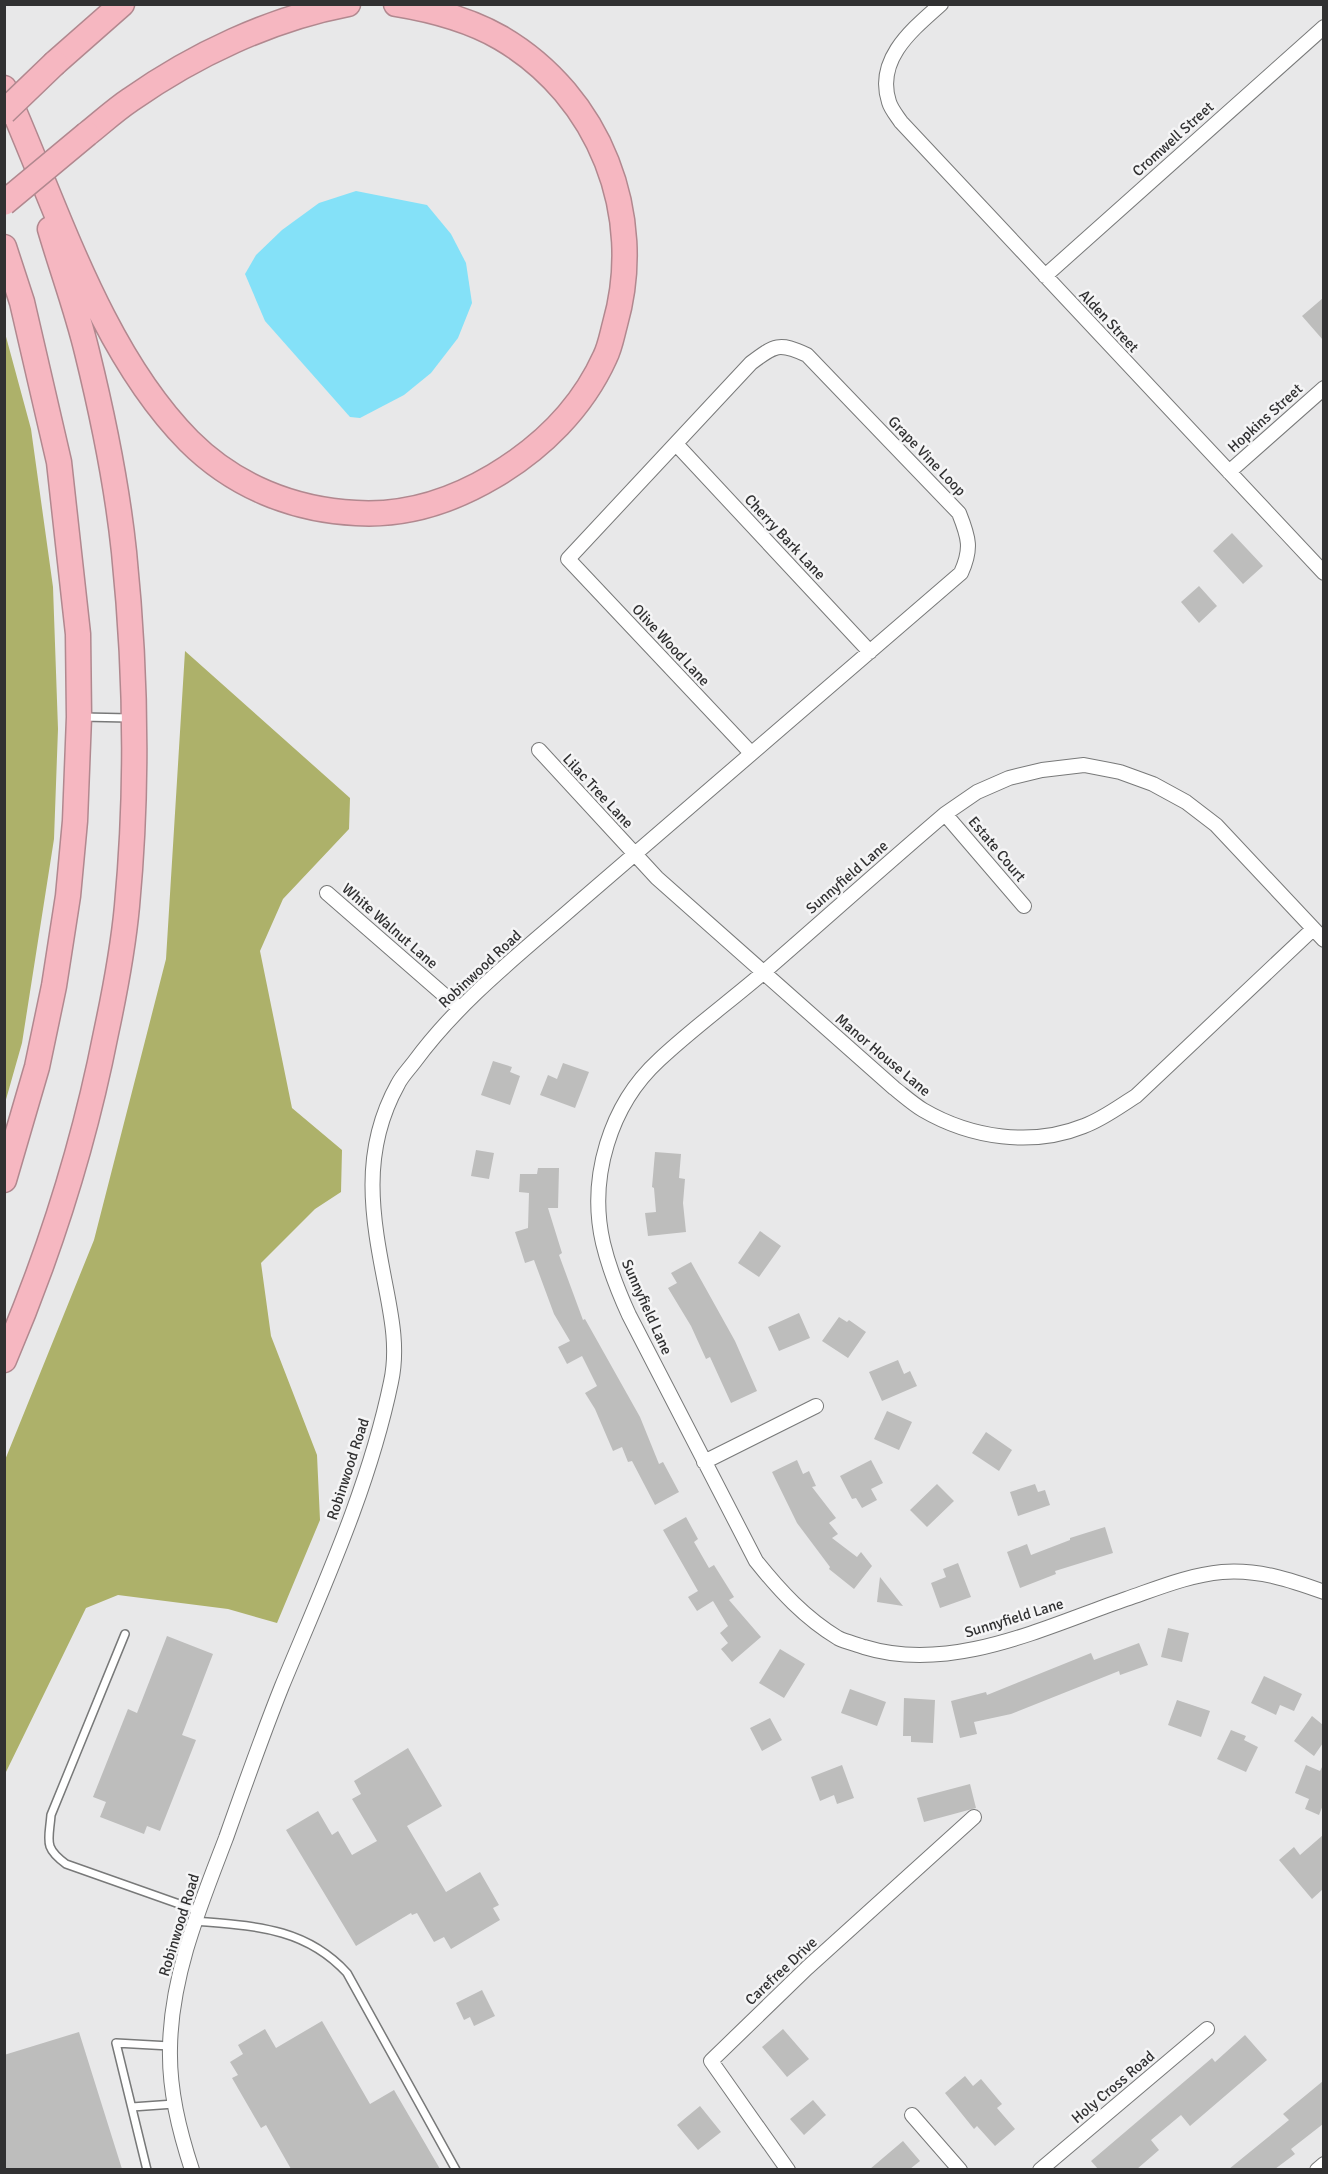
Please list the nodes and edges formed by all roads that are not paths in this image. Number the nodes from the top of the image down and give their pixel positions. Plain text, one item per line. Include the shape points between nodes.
1 (122, 4) edge
2 (348, 4) edge
3 (396, 4) edge
4 (941, 4) edge
5 (1323, 27) edge
6 (4, 88) edge
7 (4, 110) edge
8 (4, 203) edge
9 (4, 247) edge
10 (1045, 276) junction
11 (1323, 388) edge
12 (677, 445) junction
13 (1229, 472) junction
14 (568, 559) joint
15 (1323, 573) edge
16 (870, 652) junction
17 (79, 717) junction
18 (134, 718) junction
19 (539, 750) dead end
20 (751, 753) junction
21 (945, 814) junction
22 (634, 854) junction
23 (327, 893) dead end
24 (1024, 906) dead end
25 (1313, 929) junction
26 (1323, 940) edge
27 (763, 973) junction
28 (459, 1008) junction
29 (4, 1180) edge
30 (4, 1360) edge
31 (816, 1406) dead end
32 (704, 1462) junction
33 (1323, 1592) edge
34 (125, 1634) dead end
35 (974, 1817) dead end
36 (197, 1916) junction
37 (1207, 2029) dead end
38 (170, 2046) junction
39 (174, 2104) junction
40 (132, 2108) junction
41 (912, 2115) dead end
42 (1323, 2164) edge
43 (147, 2169) edge
44 (192, 2169) edge
45 (456, 2169) edge
46 (788, 2169) edge
47 (960, 2169) edge
48 (1040, 2169) edge
49 (1317, 2169) edge

1 - 7 highway, bridge
2 - 8 highway, bridge via 271,25 181,68 130,100
3 - 6 highway via 431,10 501,38 557,83 583,116 601,148 624,222 620,307 606,356 583,396 548,438 517,463 482,484 410,511 346,513 277,498 246,485 191,444 165,415 118,346
4 - 10 street, Alden Street via 907,35 892,57 886,82 889,103 901,122
5 - 10 street, Cromwell Street
7 - 18 highway via 50,228 89,361 124,550
9 - 17 highway via 22,302 59,462 78,634
10 - 13 street, Alden Street
11 - 13 street, Hopkins Street
12 - 14 street, Grape Vine Loop
12 - 16 street, Cherry Bark Lane
12 - 16 street, Grape Vine Loop via 752,363 771,348 788,346 807,355 959,513 969,536 968,557 961,573
13 - 15 street, Alden Street
14 - 20 street, Olive Wood Lane
16 - 20 street, Grape Vine Loop
17 - 18 lane
17 - 29 highway via 72,853 54,986 37,1067
18 - 30 highway via 127,909 96,1083 46,1253
19 - 22 street, Lilac Tree Lane
20 - 22 street, Grape Vine Loop
21 - 24 street, Estate Court
21 - 25 street, Sunnyfield Lane via 977,792 1009,778 1042,770 1084,765 1120,772 1186,802 1216,825
21 - 27 street, Sunnyfield Lane
22 - 27 street, Manor House Lane
22 - 28 street, Robinwood Road
23 - 28 street, White Walnut Lane
25 - 26 street, Sunnyfield Lane
25 - 27 street, Manor House Lane via 1136,1096 1084,1126 1020,1138 984,1134 921,1109
27 - 32 street, Sunnyfield Lane via 658,1060 634,1088 615,1120 600,1177 602,1240 614,1281
28 - 36 street, Robinwood Road via 398,1083 382,1120 372,1168 373,1218 394,1335 390,1388 365,1477 334,1564 280,1691
31 - 32 street
32 - 33 street, Sunnyfield Lane via 756,1561 782,1592 809,1619 841,1639 881,1652 933,1656 977,1649 1185,1579 1223,1572 1257,1573
34 - 36 lane via 51,1815 48,1847 66,1864
35 - 46 street, Carefree Drive via 711,2061
36 - 38 street, Robinwood Road via 181,1968
36 - 45 lane via 287,1934 337,1961
37 - 48 street, Holy Cross Road
38 - 39 street, Robinwood Road
38 - 40 lane via 116,2043
39 - 40 lane
39 - 44 street, Robinwood Road
40 - 43 lane
41 - 47 street
42 - 49 street

